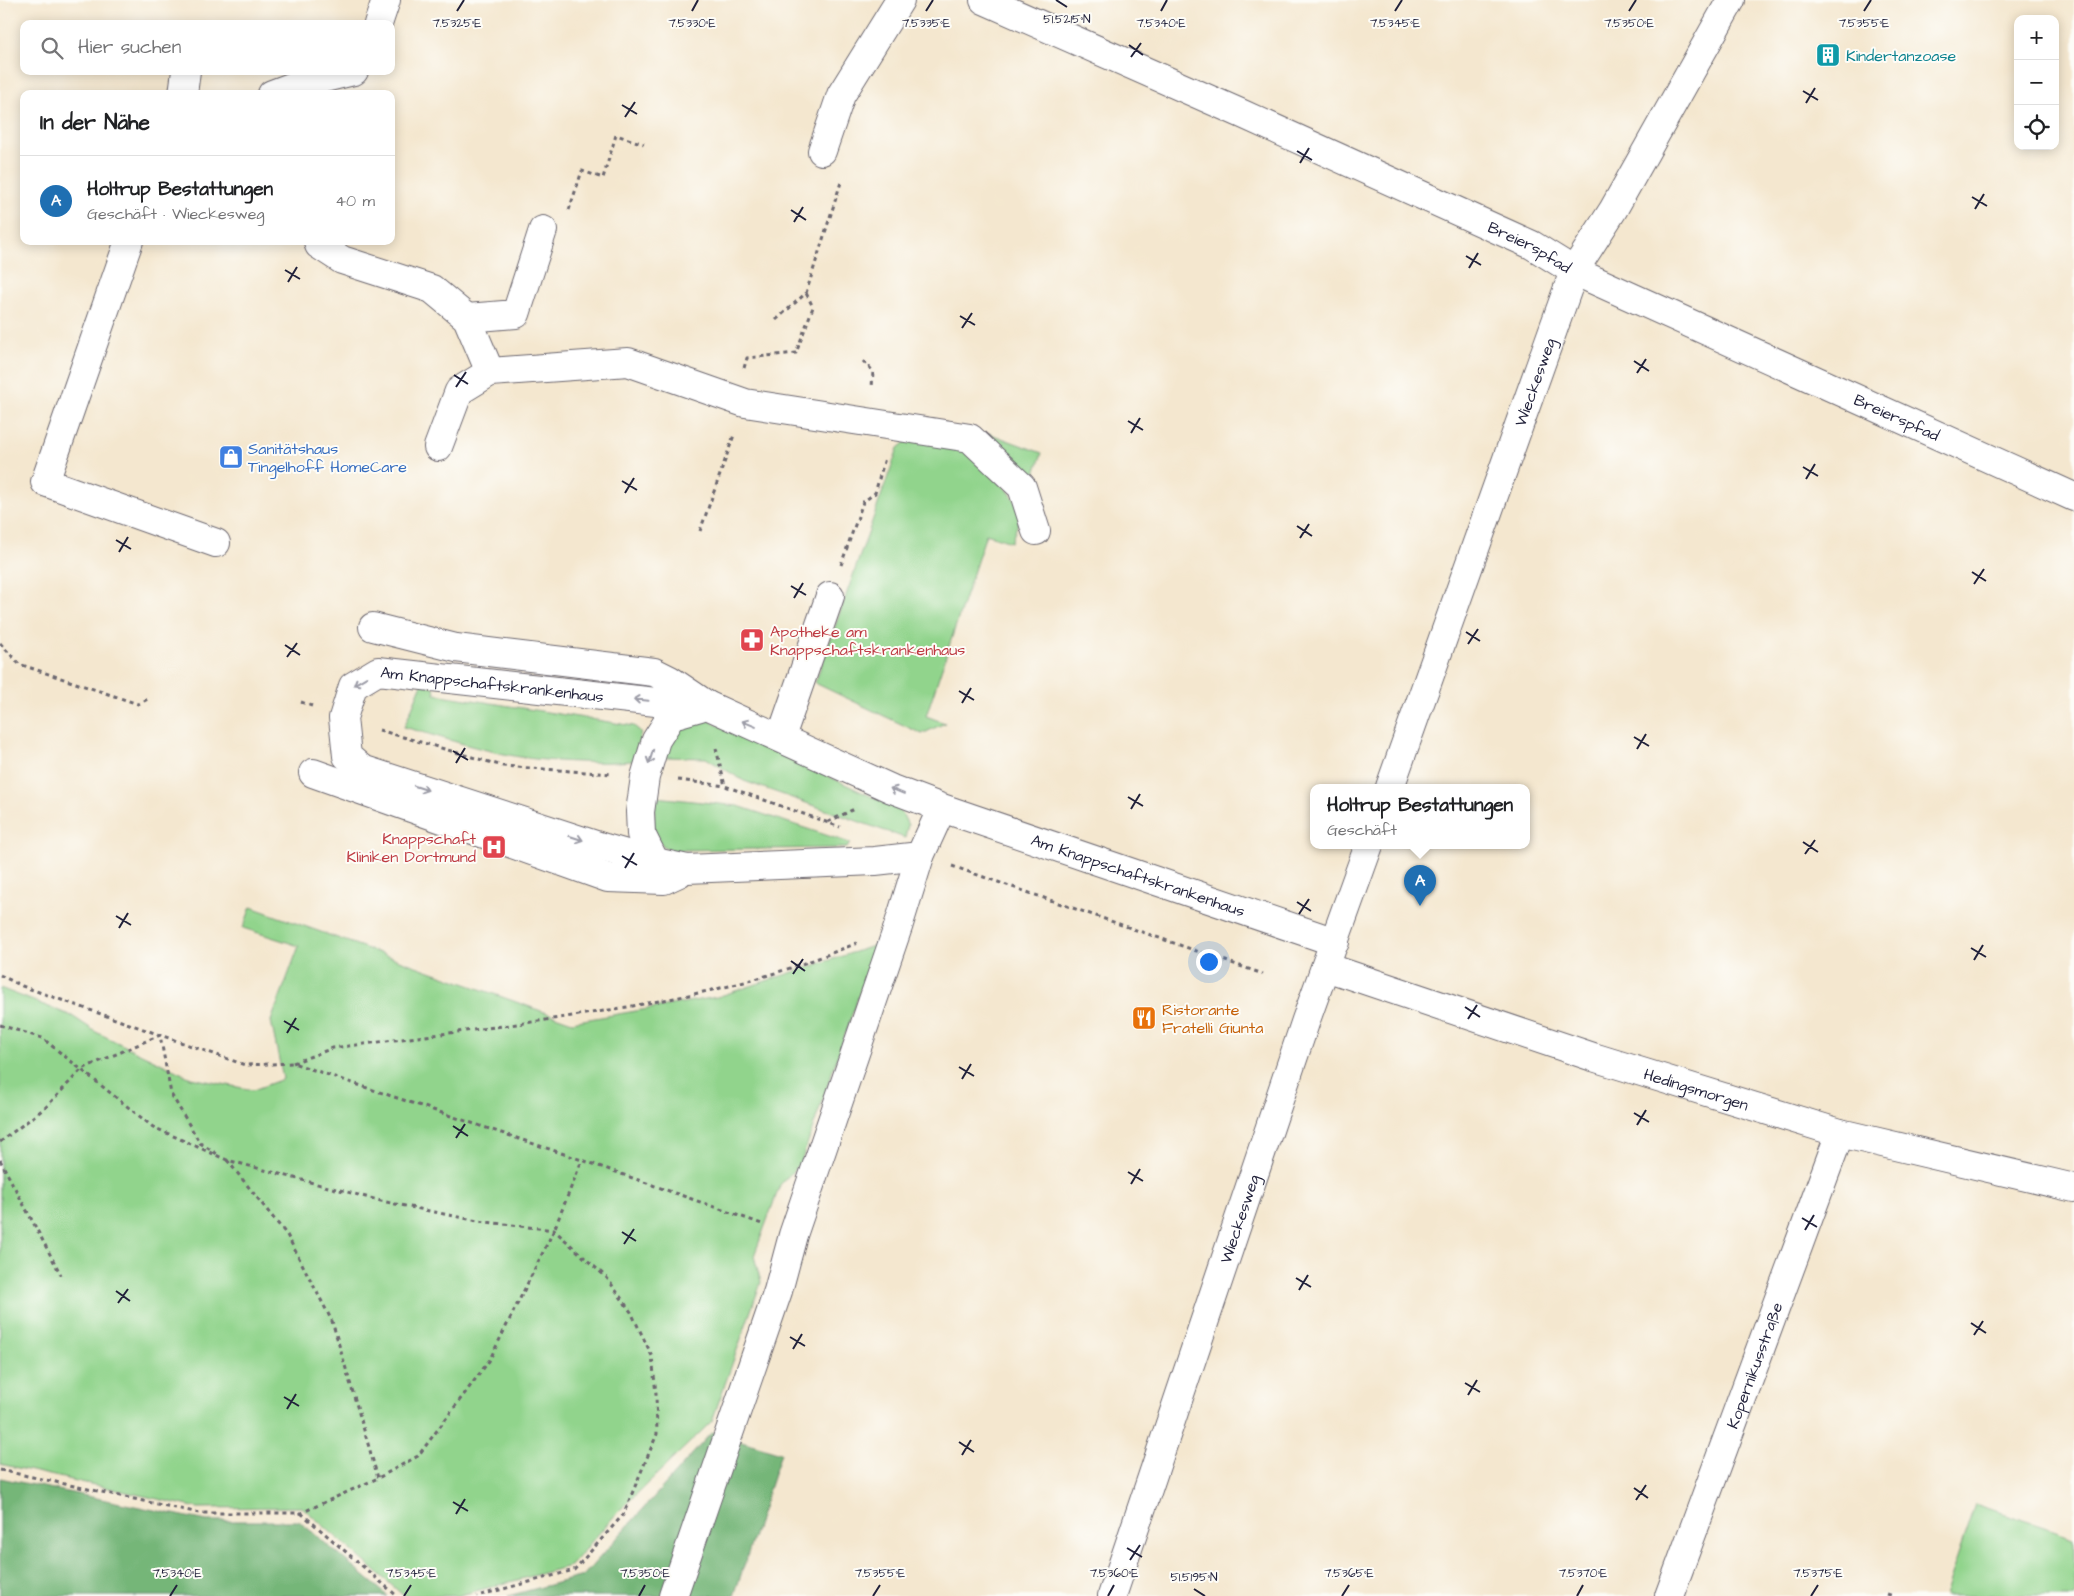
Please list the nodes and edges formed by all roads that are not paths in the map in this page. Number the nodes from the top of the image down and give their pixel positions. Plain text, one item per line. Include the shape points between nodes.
1 (386, 0) edge
2 (900, 0) edge
3 (984, 0) edge
4 (1731, 0) edge
5 (379, 20) edge
6 (185, 75) edge
7 (337, 75) edge
8 (360, 75) edge
9 (184, 90) edge
10 (283, 90) edge
11 (354, 90) edge
12 (822, 151) road end
13 (543, 230) dead end
14 (319, 245) edge
15 (120, 246) edge
16 (1574, 270) junction
17 (468, 318) junction
18 (490, 372) junction
19 (438, 447) dead end
20 (2074, 497) edge
21 (1036, 531) dead end
22 (216, 543) dead end
23 (830, 596) road end
24 (373, 627) dead end
25 (707, 705) junction
26 (781, 737) junction
27 (313, 773) dead end
28 (1391, 784) edge
29 (942, 808) junction
30 (1368, 849) edge
31 (920, 856) junction
32 (655, 862) junction
33 (687, 869) junction
34 (1330, 955) junction
35 (1840, 1133) junction
36 (2074, 1188) edge
37 (673, 1596) edge
38 (1112, 1596) edge
39 (1669, 1596) edge

1 - 5 street
2 - 12 street via 841,96
3 - 16 street, Breierspfad via 1532,244
4 - 16 street, Wieckesweg via 1613,210
6 - 9 street
7 - 10 street
8 - 11 street
13 - 17 street via 516,314
14 - 17 street via 342,260 432,289
15 - 22 street via 45,482
16 - 20 street, Breierspfad
16 - 28 street, Wieckesweg
17 - 18 street
18 - 19 street via 459,391
18 - 21 street via 628,362 745,403 970,438 1022,487
23 - 26 street
24 - 25 street via 456,648 654,672
26 -> 25 street, Am Knappschaftskrankenhaus
25 -> 32 street via 672,715 656,740 645,776 640,812 641,834
25 -> 32 street, Am Knappschaftskrankenhaus via 378,670 353,686 343,718 347,756 362,769
29 -> 26 street, Am Knappschaftskrankenhaus via 892,789
27 - 33 street via 608,878 664,880
29 - 31 street
29 - 34 street, Am Knappschaftskrankenhaus
30 - 34 street, Wieckesweg
31 - 33 street, Am Knappschaftskrankenhaus
31 - 37 street via 793,1235 778,1291
32 - 33 street, Am Knappschaftskrankenhaus
34 - 35 street, Hedingsmorgen via 1593,1057
34 - 38 street, Wieckesweg
35 - 36 street, Hedingsmorgen
35 - 39 street, Kopernikusstraße

